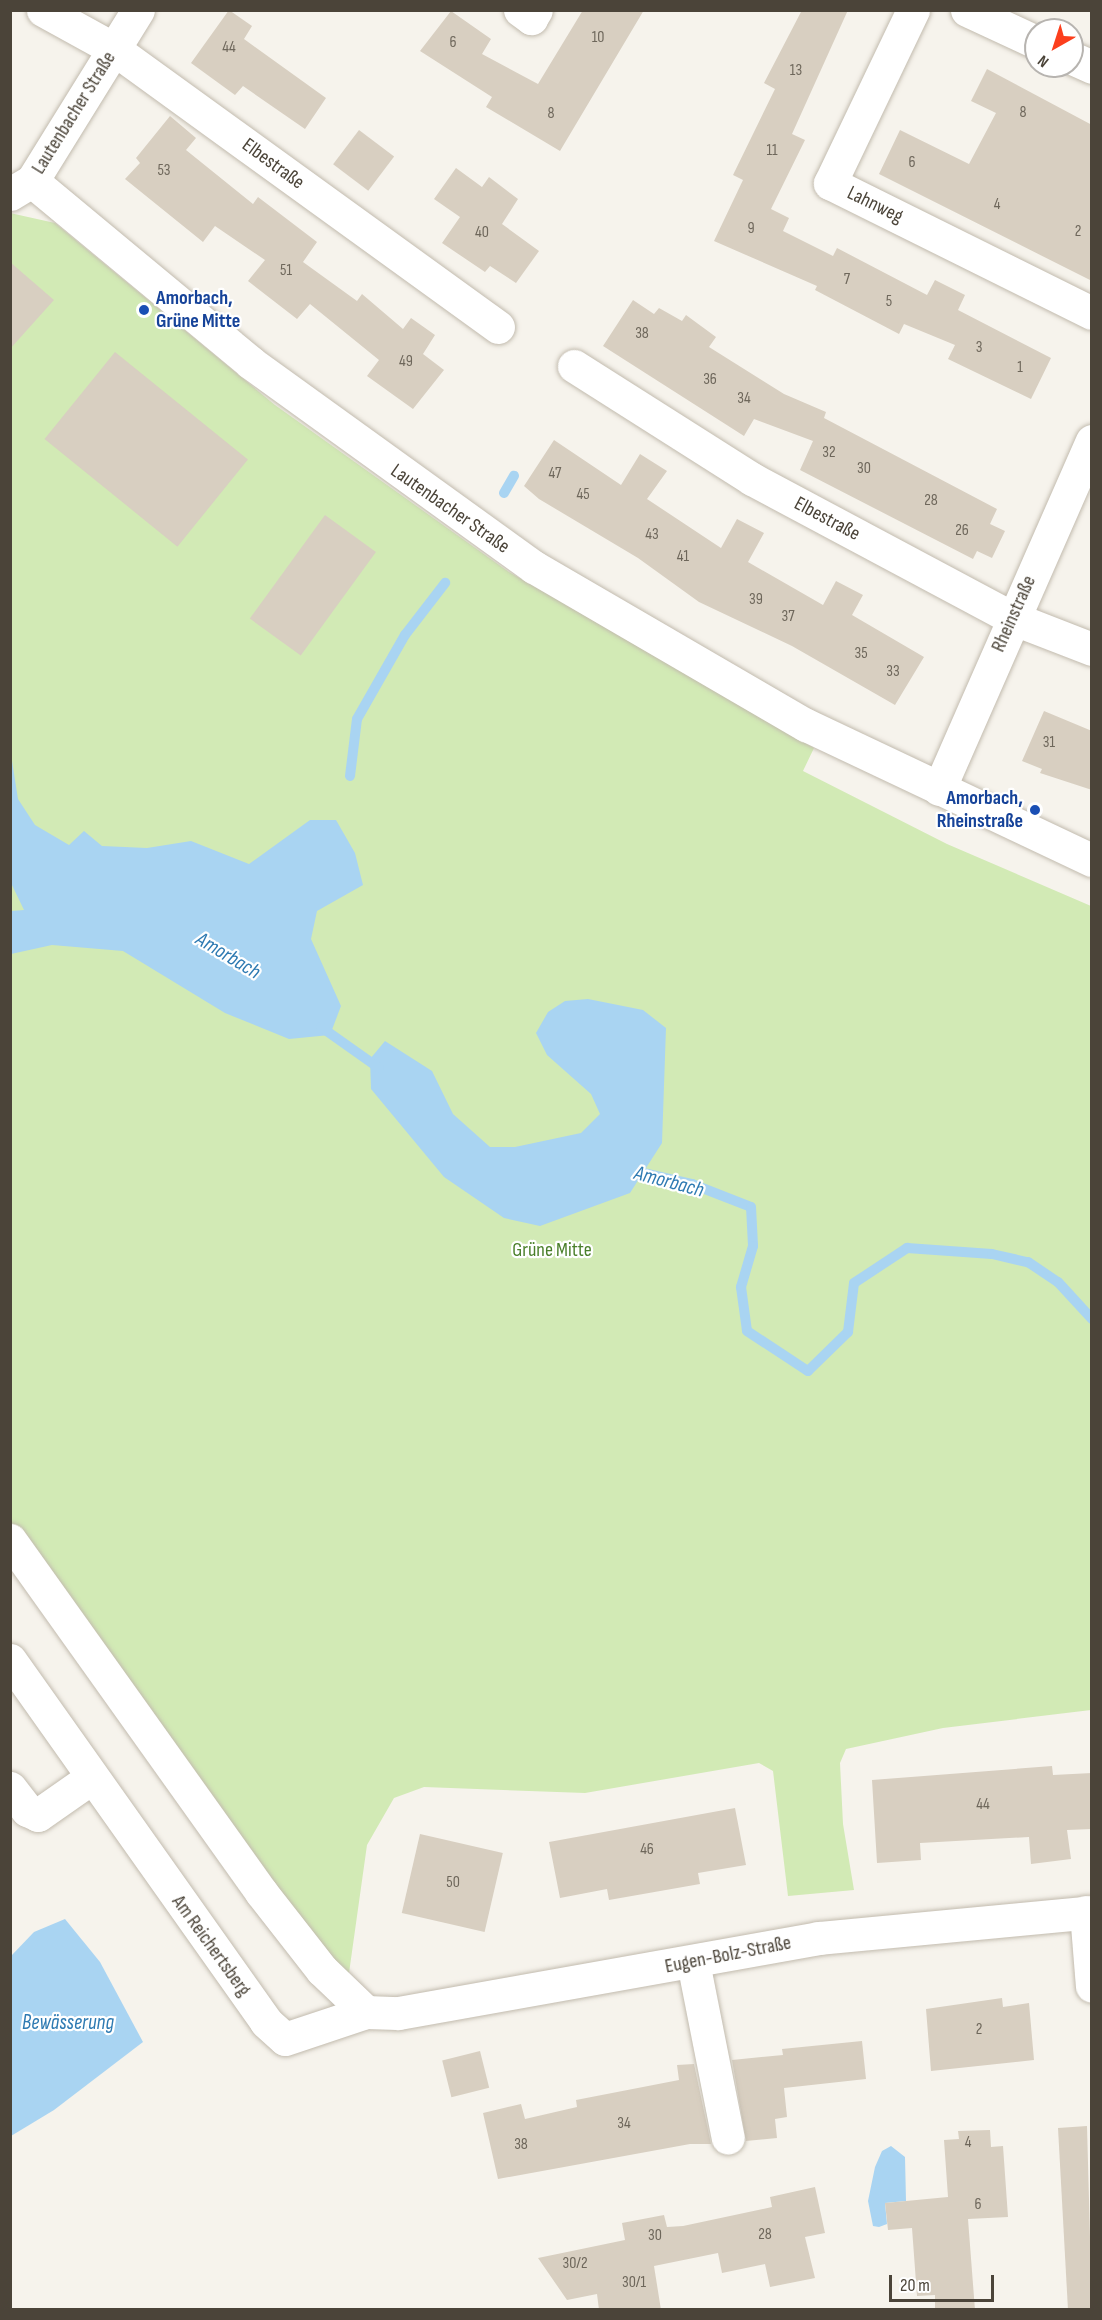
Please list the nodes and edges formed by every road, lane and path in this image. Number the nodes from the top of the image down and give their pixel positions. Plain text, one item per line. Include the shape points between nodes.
1 (43, 10) edge
2 (138, 10) edge
3 (520, 10) edge
4 (536, 10) edge
5 (913, 10) edge
6 (967, 10) edge
7 (1024, 36) edge
8 (114, 49) junction
9 (21, 188) edge
10 (1092, 313) edge
11 (498, 327) dead end
12 (574, 366) dead end
13 (1092, 441) edge
14 (1012, 618) junction
15 (1092, 649) edge
16 (939, 789) junction
17 (1092, 860) edge
18 (10, 1540) edge
19 (10, 1660) edge
20 (91, 1778) junction
21 (10, 1788) edge
22 (1089, 1912) edge
23 (693, 1962) junction
24 (1092, 1986) edge
25 (366, 2012) junction
26 (728, 2138) dead end

1 - 8 street, Elbestraße
2 - 8 street, Lautenbacher Straße
3 - 4 street via 531,18
5 - 10 street, Lahnweg via 830,183
6 - 7 street
8 - 9 street, Lautenbacher Straße
8 - 11 street, Elbestraße
9 - 16 street, Lautenbacher Straße via 251,363 525,561 673,651 806,725
12 - 14 street, Elbestraße via 752,479
13 - 14 street, Rheinstraße
14 - 15 street, Elbestraße
14 - 16 street, Rheinstraße
16 - 17 street, Lautenbacher Straße
18 - 25 street via 261,1892 322,1970
19 - 20 street, Am Reichertsberg
20 - 21 street via 38,1815 27,1810
20 - 25 street, Am Reichertsberg via 277,2036 285,2039
22 - 23 street, Eugen-Bolz-Straße via 818,1938
22 - 24 street
23 - 25 street, Eugen-Bolz-Straße via 398,2013
23 - 26 street

